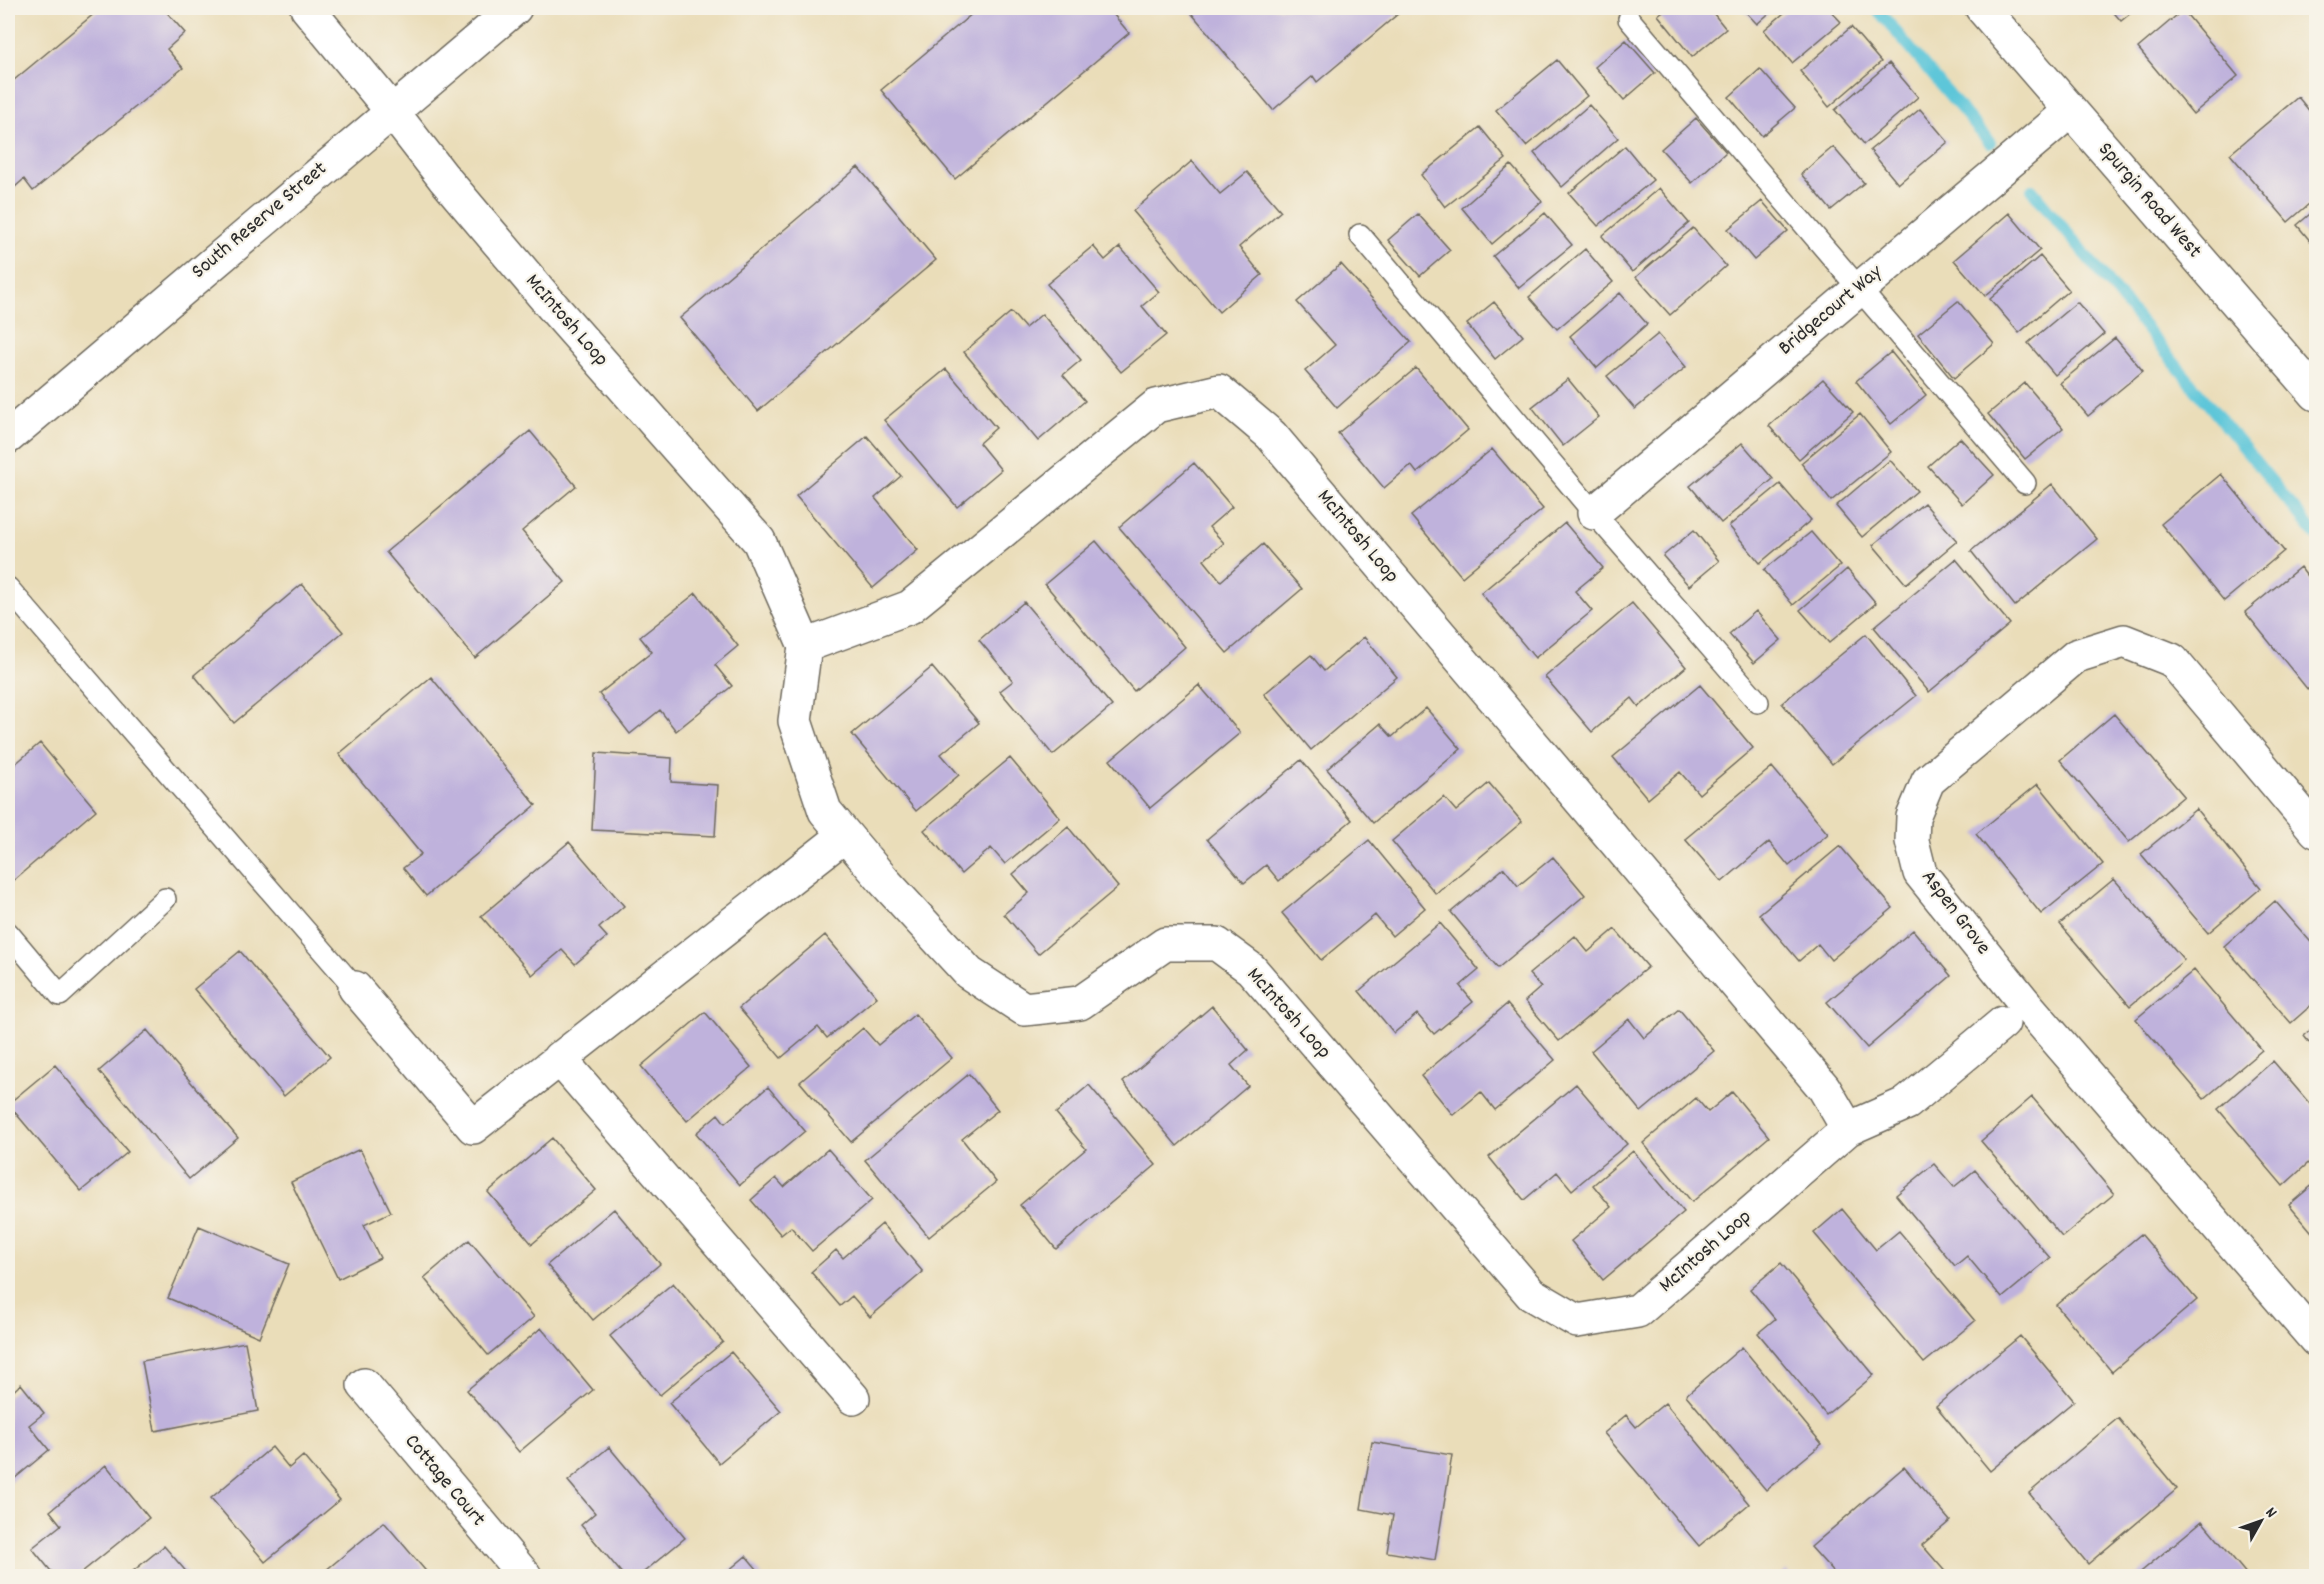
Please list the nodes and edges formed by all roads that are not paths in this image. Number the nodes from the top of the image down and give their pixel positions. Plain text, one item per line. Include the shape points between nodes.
1 (307, 8) edge
2 (515, 8) edge
3 (1982, 8) edge
4 (1629, 19) dead end
5 (391, 110) junction
6 (2070, 111) junction
7 (1360, 235) dead end
8 (1859, 287) junction
9 (2316, 394) edge
10 (8, 437) edge
11 (2025, 483) dead end
12 (1594, 513) junction
13 (8, 588) edge
14 (804, 646) junction
15 (1758, 702) dead end
16 (2316, 831) edge
17 (845, 835) junction
18 (165, 899) dead end
19 (8, 933) edge
20 (355, 988) joint
21 (2003, 1023) dead end
22 (559, 1058) junction
23 (1848, 1129) junction
24 (2316, 1340) edge
25 (364, 1385) dead end
26 (853, 1398) dead end
27 (525, 1576) edge

1 - 5 main road, McIntosh Loop
2 - 5 main road, South Reserve Street
3 - 6 main road, Spurgin Road West
4 - 8 lane
5 - 10 main road, South Reserve Street
5 - 14 main road, McIntosh Loop via 538,289 759,541
6 - 8 main road, Bridgecourt Way
6 - 9 main road, Spurgin Road West
7 - 12 lane
8 - 11 lane
8 - 12 main road, Bridgecourt Way
12 - 15 lane
13 - 20 lane
14 - 17 main road, McIntosh Loop via 795,722 825,811
14 - 23 main road, McIntosh Loop via 910,608 1156,406 1219,391 1271,435 1824,1088
16 - 24 main road, Aspen Grove via 2172,660 2124,641 2076,656 1928,781 1913,817 1912,841 1920,873 2024,1002
17 - 22 main road
17 - 23 main road, McIntosh Loop via 969,973 1024,1009 1080,1003 1165,944 1217,944 1251,969 1531,1294 1577,1321 1638,1311
18 - 19 lane via 60,995
20 - 22 main road via 472,1127
21 - 23 main road, McIntosh Loop via 1907,1103
22 - 26 main road
25 - 27 main road, Cottage Court

